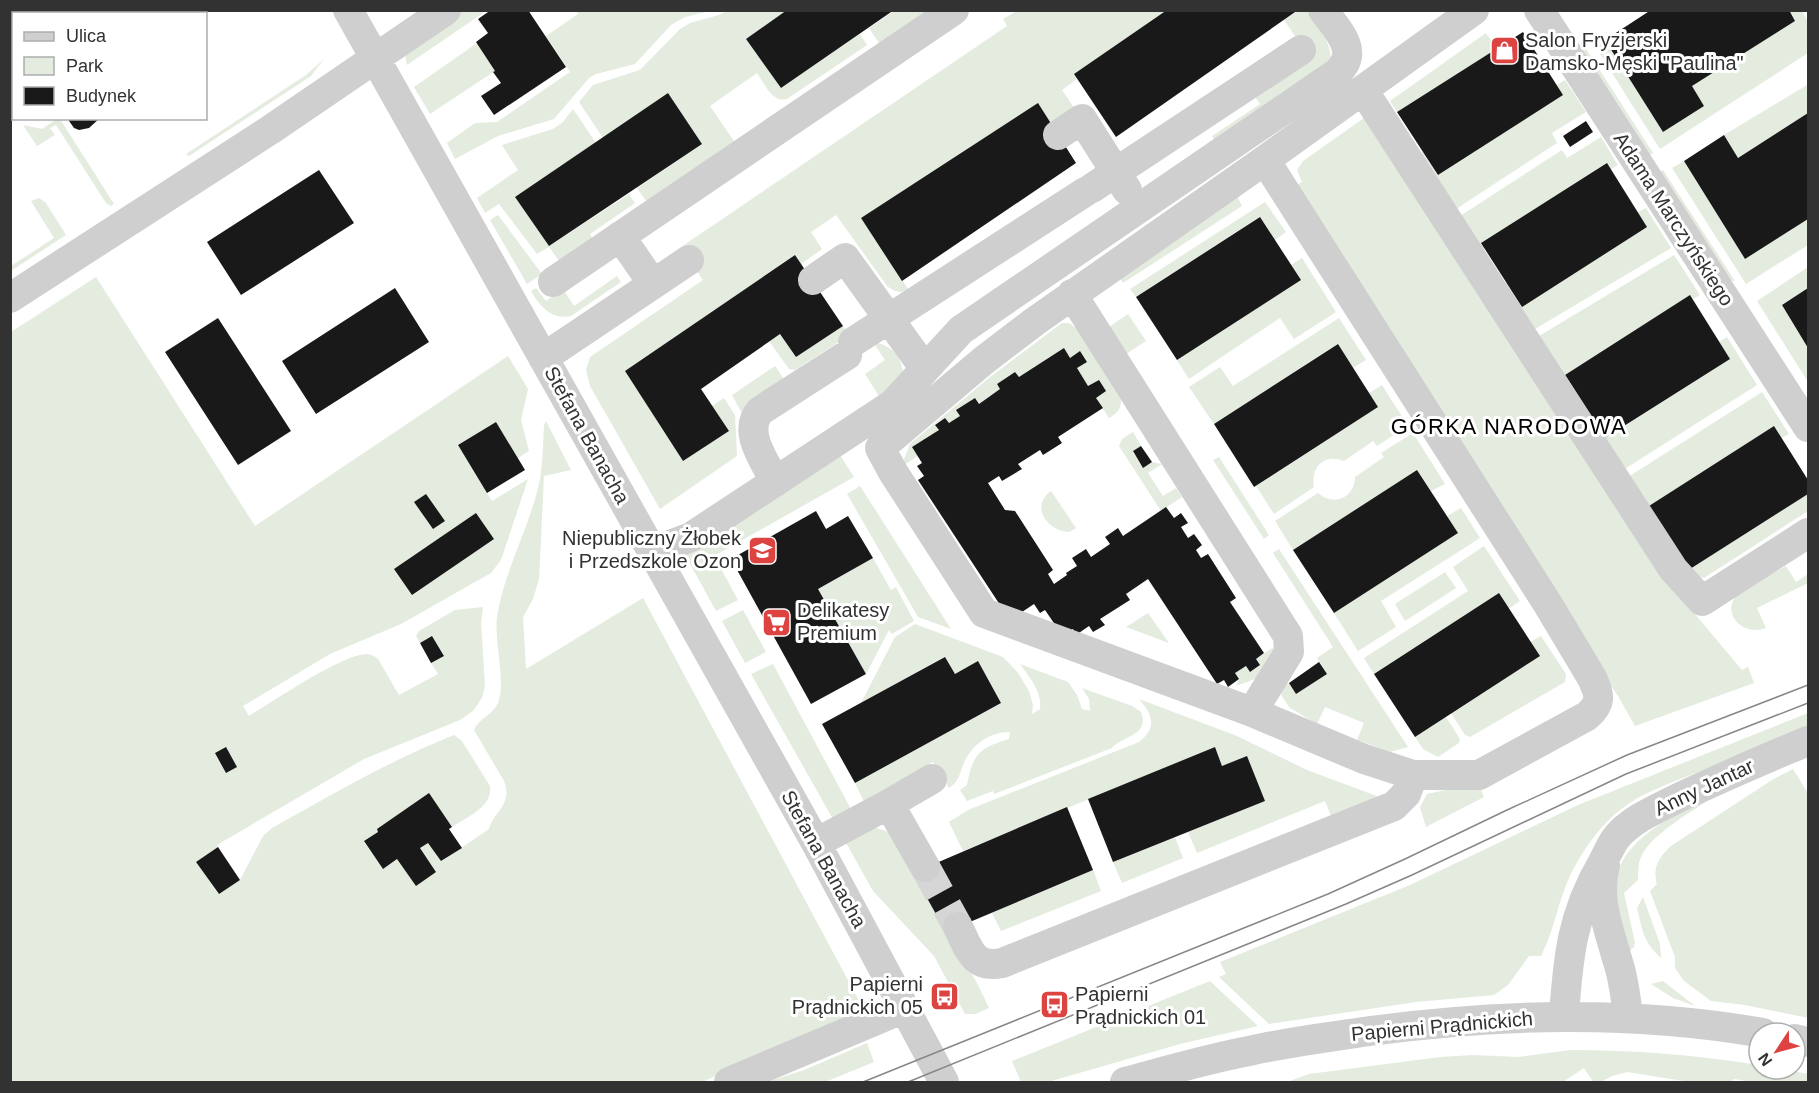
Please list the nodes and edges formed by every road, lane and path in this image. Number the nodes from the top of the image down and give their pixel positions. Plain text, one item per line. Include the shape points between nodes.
1 (348, 10) edge
2 (446, 10) edge
3 (954, 10) edge
4 (1323, 10) edge
5 (1474, 10) edge
6 (1539, 10) edge
7 (1301, 50) dead end
8 (375, 60) junction
9 (1363, 90) junction
10 (1058, 135) dead end
11 (1265, 160) junction
12 (1098, 184) junction
13 (1140, 210) junction
14 (620, 236) junction
15 (689, 260) dead end
16 (813, 280) dead end
17 (553, 282) dead end
18 (653, 284) junction
19 (1072, 294) junction
20 (10, 298) edge
21 (888, 319) junction
22 (543, 358) junction
23 (924, 369) junction
24 (1809, 427) edge
25 (775, 482) junction
26 (1809, 533) edge
27 (654, 555) junction
28 (1252, 711) junction
29 (1804, 752) edge
30 (1413, 775) junction
31 (932, 778) dead end
32 (889, 804) junction
33 (816, 843) junction
34 (1611, 848) junction
35 (925, 867) tunnel mouth
36 (958, 927) tunnel mouth
37 (905, 1008) junction
38 (1564, 1016) junction
39 (1628, 1017) junction
40 (1747, 1031) edge
41 (729, 1083) edge
42 (944, 1083) edge
43 (1125, 1083) edge

1 - 8 street, Stefana Banacha
2 - 8 street
3 - 14 street
4 - 13 street via 1348,50 1344,66
5 - 9 street
6 - 24 street, Adama Marczyńskiego
7 - 12 street
8 - 20 street
8 - 22 street, Stefana Banacha
9 - 11 street
9 - 26 street via 1673,569 1702,601
10 - 12 street via 1082,119
11 - 19 street
11 - 30 street via 1549,606 1597,689 1596,708 1587,716 1479,775
12 - 13 street
12 - 21 street
13 - 23 street via 961,330
14 - 17 street
14 - 18 street
15 - 18 street
16 - 21 street via 845,258
18 - 22 street
19 - 28 street via 1288,636 1289,652
19 - 28 street via 983,361 880,448 984,613
21 - 23 street
21 - 25 street via 756,416 756,445
22 - 27 street, Stefana Banacha
23 - 25 street via 893,404
25 - 27 street via 691,537
27 - 33 street, Stefana Banacha
28 - 30 street
29 - 34 street, Anny Jantar via 1702,787 1652,811 1626,828
30 - 36 street via 1401,801 1384,811 1002,963 992,966 977,960
31 - 32 street
32 - 33 street
32 - 35 street
33 - 37 street, Stefana Banacha
34 - 38 street, Anny Jantar via 1589,886 1570,942
34 - 39 street, Anny Jantar via 1602,878 1602,903 1623,981
37 - 41 street
37 - 42 street, Stefana Banacha
38 - 39 street, Papierni Prądnickich
38 - 43 street, Papierni Prądnickich via 1441,1023 1314,1039 1239,1053
39 - 40 street, Papierni Prądnickich

